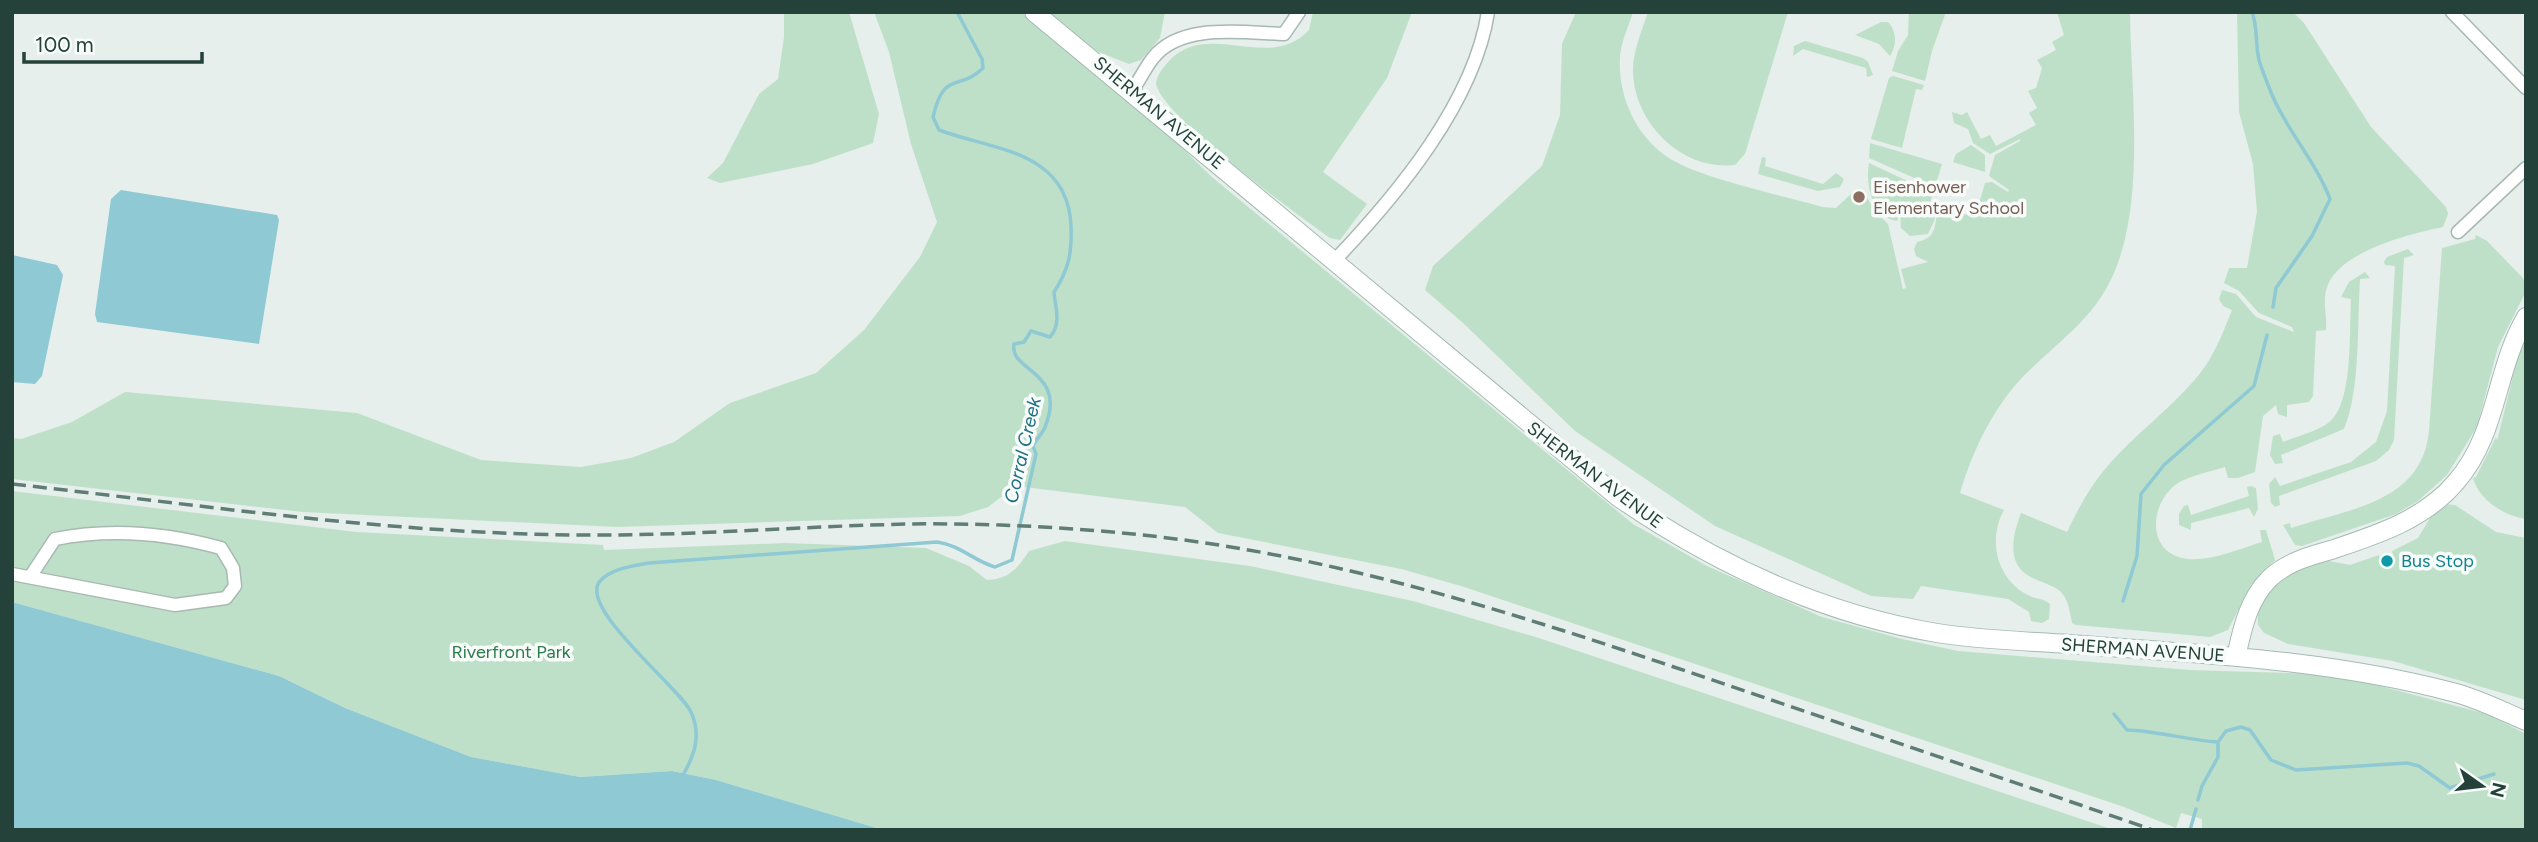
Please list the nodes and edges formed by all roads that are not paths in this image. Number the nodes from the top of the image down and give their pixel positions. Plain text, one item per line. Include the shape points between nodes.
1 (1034, 12) edge
2 (1299, 12) edge
3 (1488, 12) edge
4 (2452, 12) edge
5 (2526, 88) edge
6 (1132, 91) junction
7 (2526, 168) edge
8 (2458, 232) dead end
9 (1335, 260) junction
10 (2526, 317) edge
11 (12, 574) edge
12 (30, 577) junction
13 (2236, 657) junction
14 (2526, 721) edge

1 - 6 street, SHERMAN AVENUE
2 - 6 street via 1284,33 1217,32 1176,40 1154,57
3 - 9 street via 1470,70 1450,110 1412,170
4 - 5 street
6 - 9 street, SHERMAN AVENUE
7 - 8 street
9 - 13 street, SHERMAN AVENUE via 1618,496 1704,551 1749,573 1861,615 1937,633
10 - 13 street via 2509,350 2486,436 2454,485 2411,519 2288,565 2268,580 2248,612
11 - 12 street
12 - 12 street via 55,539 88,532 138,534 190,539 221,548 233,568 235,586 226,598 175,605
13 - 14 street, SHERMAN AVENUE via 2359,671 2455,692

